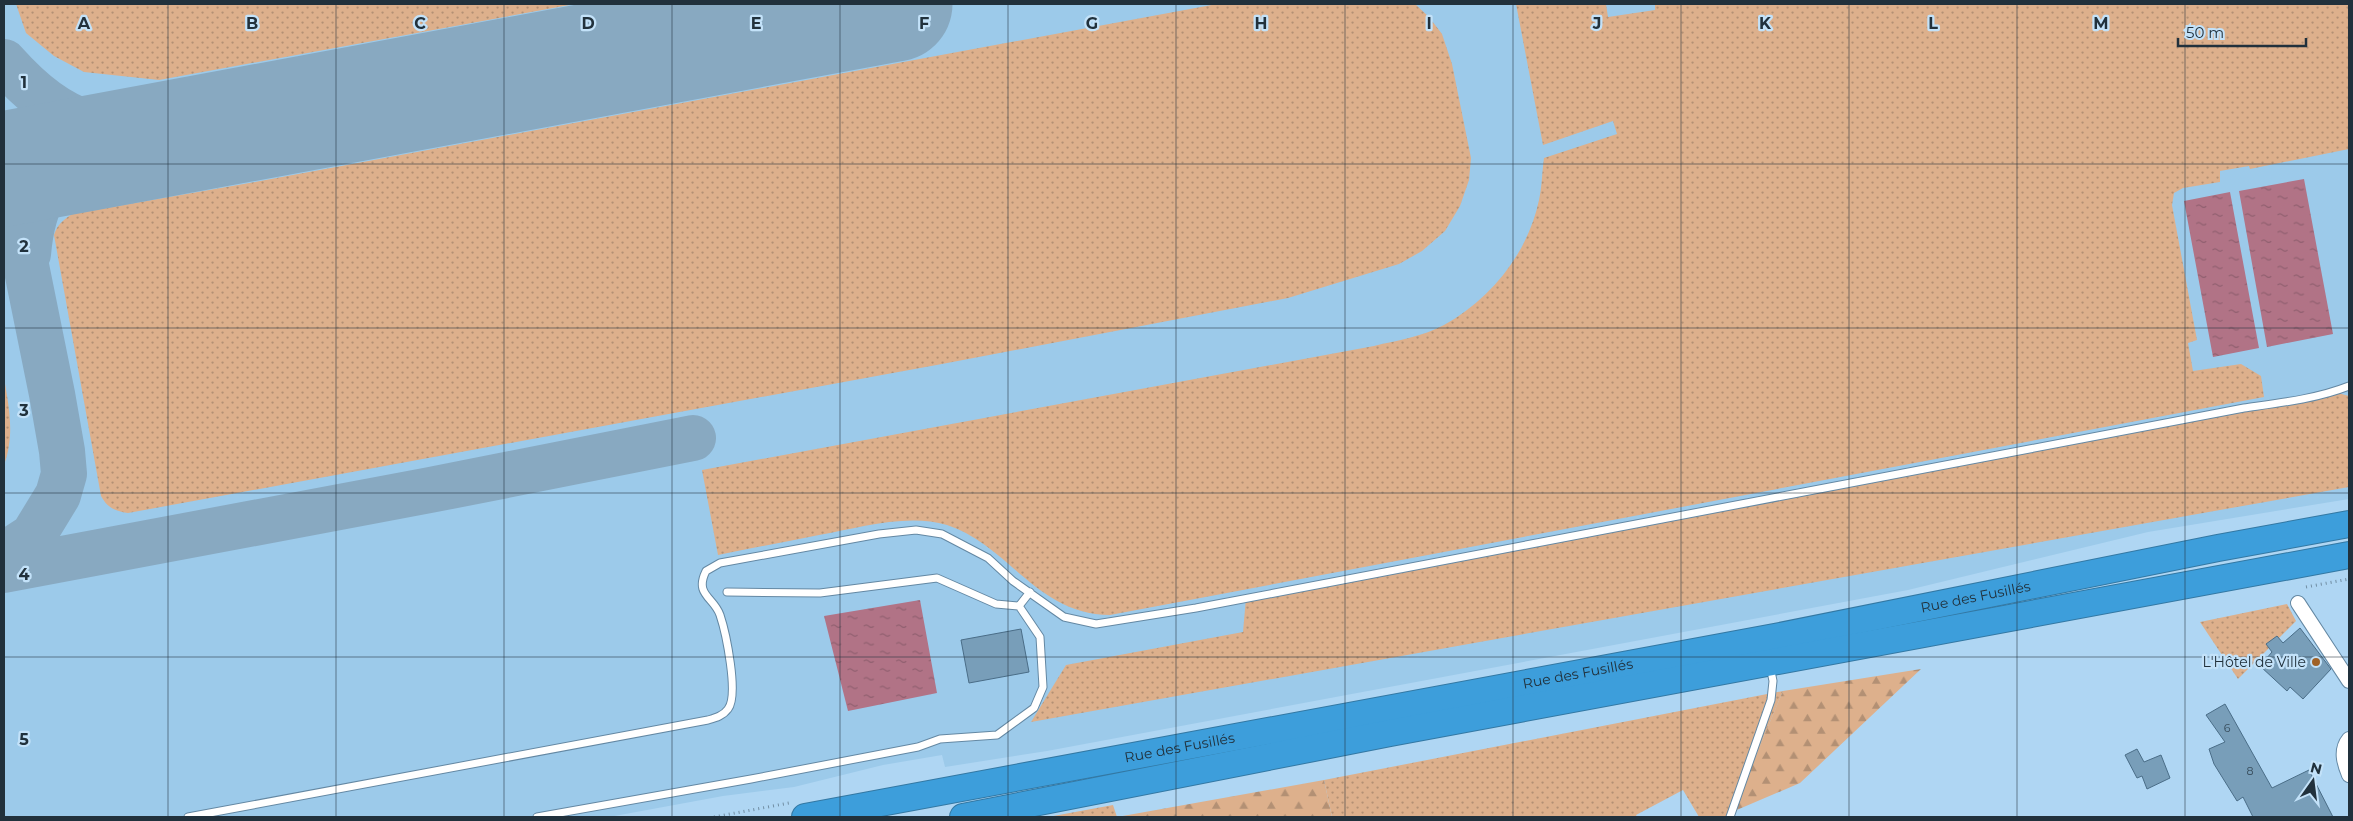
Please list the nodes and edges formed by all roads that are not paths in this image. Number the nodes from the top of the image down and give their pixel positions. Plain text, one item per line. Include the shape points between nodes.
1 (2349, 386) edge
2 (2349, 524) edge
3 (2349, 555) edge
4 (727, 592) dead end
5 (1030, 592) junction
6 (2298, 603) dead end
7 (1019, 606) junction
8 (1770, 663) junction
9 (2349, 681) edge
10 (2349, 739) edge
11 (2349, 775) edge
12 (188, 817) edge
13 (537, 817) edge
14 (805, 817) edge
15 (963, 817) edge
16 (1730, 817) edge

1 - 5 lane via 2291,401 1196,608 1096,624 1064,617
2 - 14 highway, Rue des Fusillés via 1780,636
3 - 8 highway, Rue des Fusillés
4 - 7 lane via 820,594 937,578 996,604
5 - 7 lane
5 - 12 lane via 988,558 942,534 916,530 720,564 706,571 702,585 706,598 720,615 733,682 733,699 720,716
6 - 9 street
7 - 13 lane via 1040,637 1043,687 1034,708 997,735 940,740 760,778
8 - 15 highway, Rue des Fusillés via 1400,731
8 - 16 lane via 1773,681 1771,700
10 - 11 street via 2345,744 2344,763

